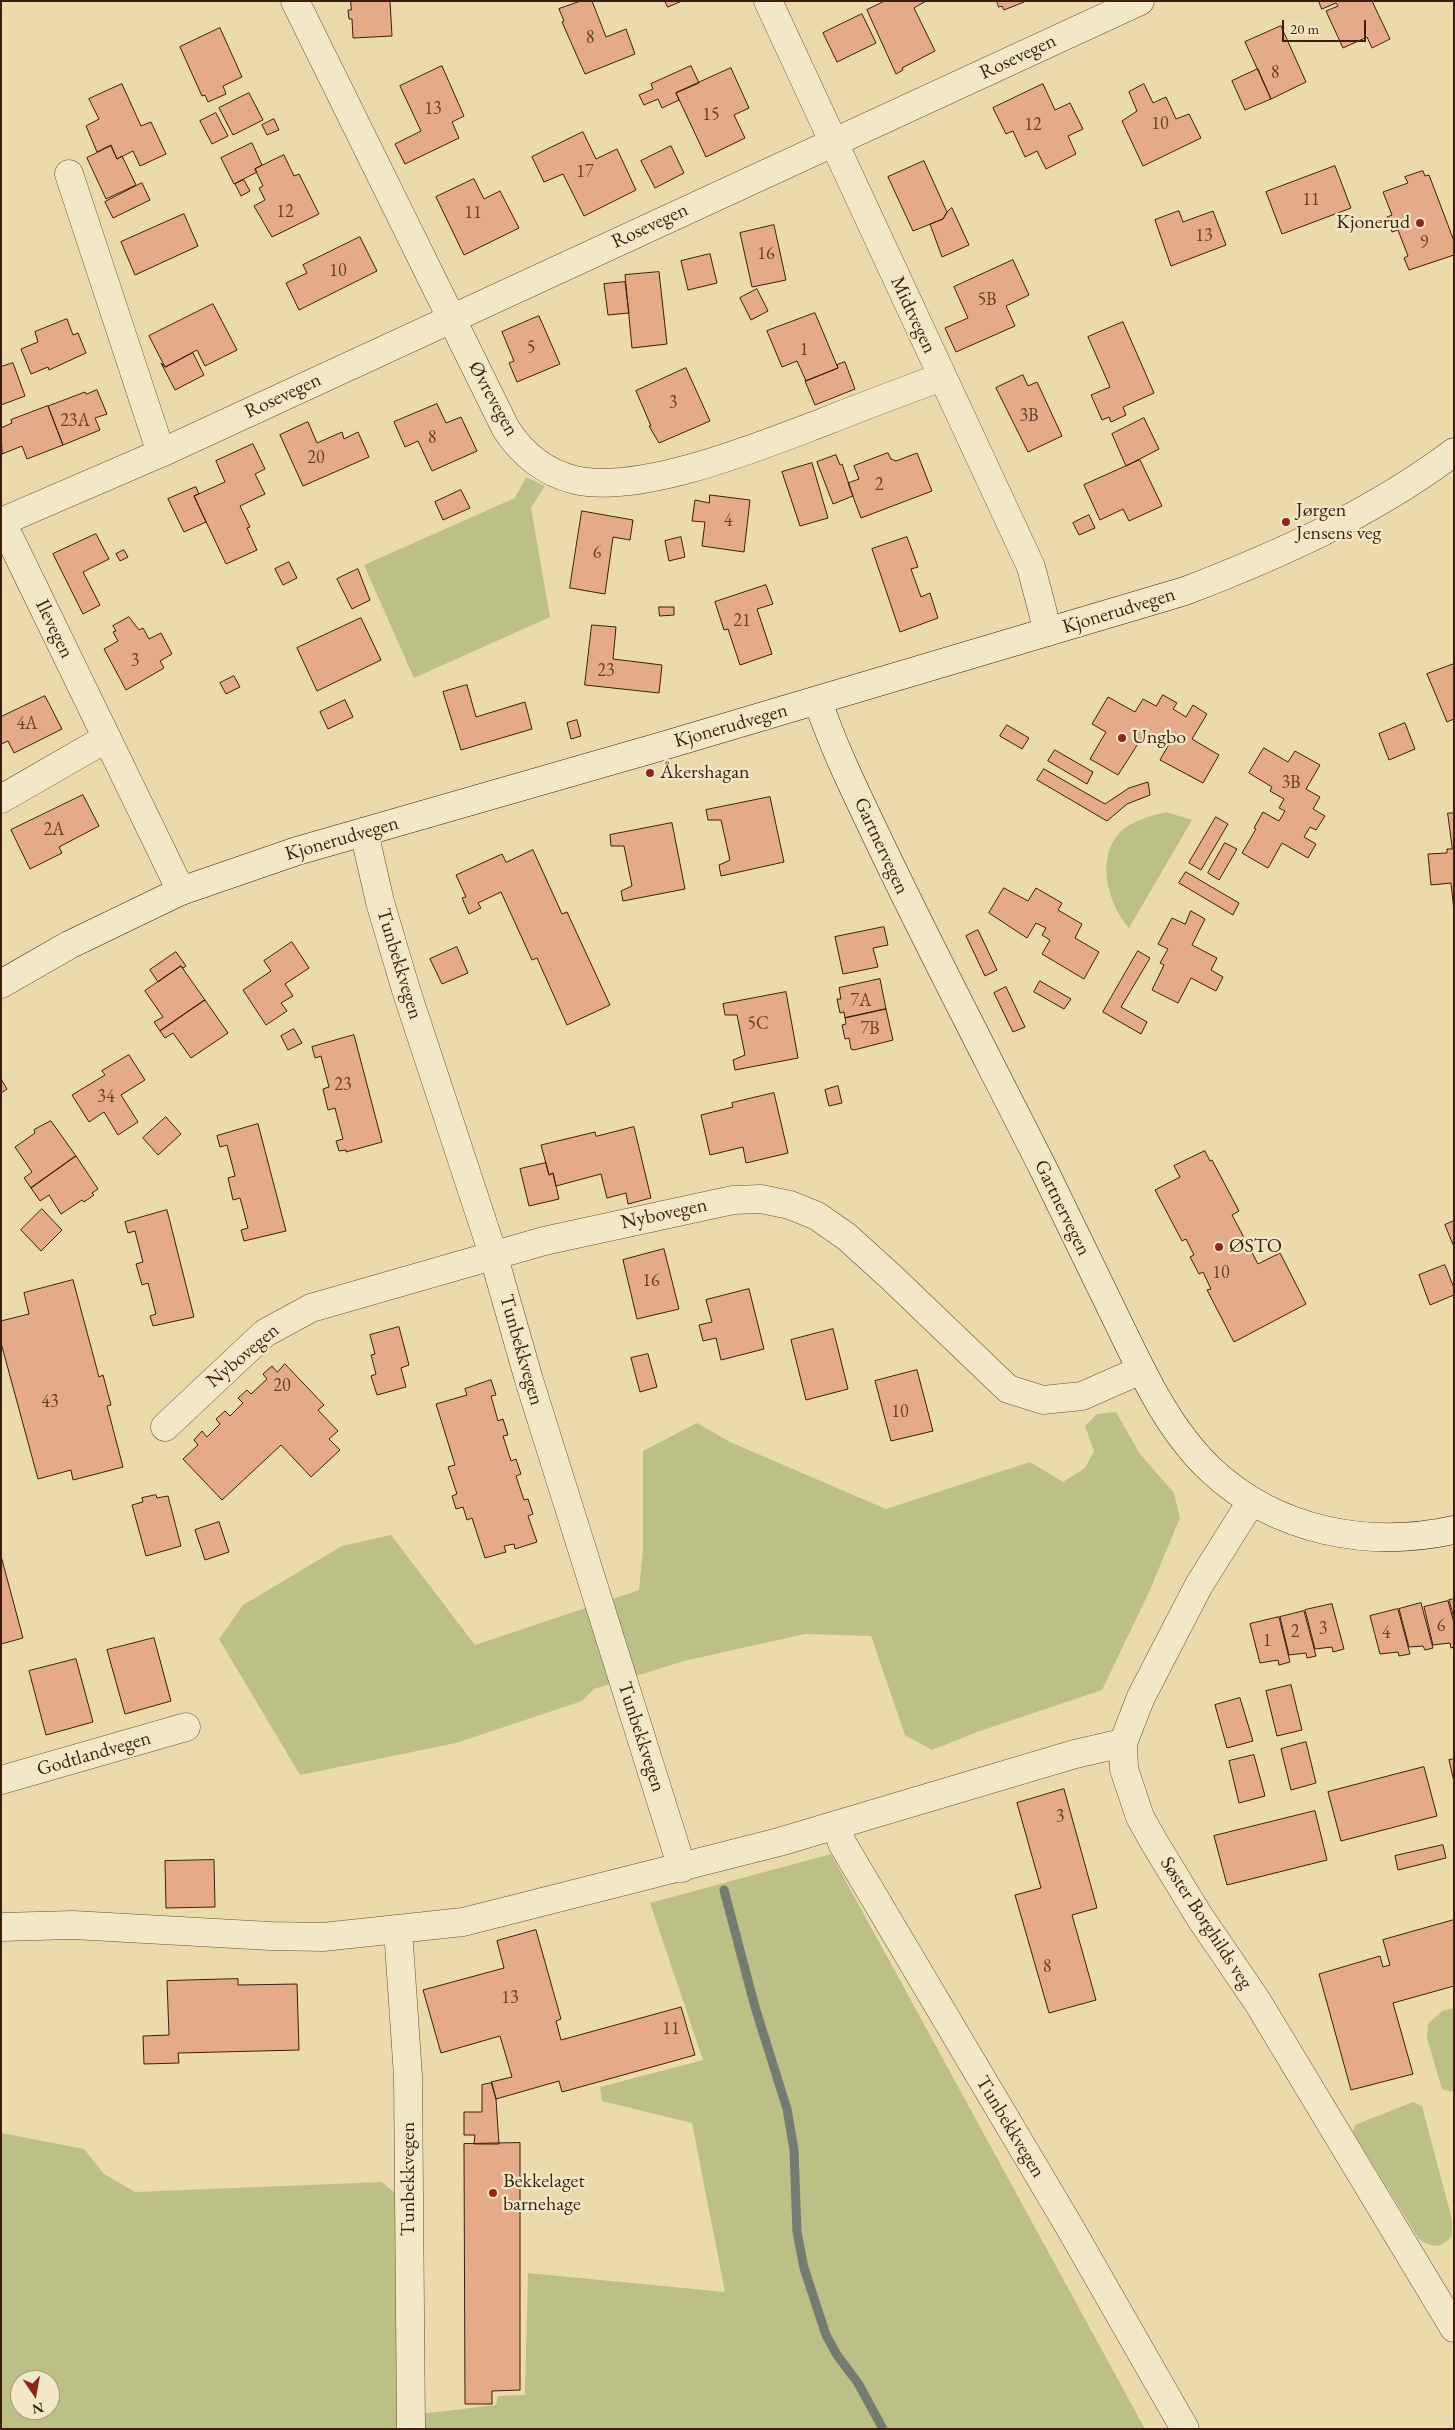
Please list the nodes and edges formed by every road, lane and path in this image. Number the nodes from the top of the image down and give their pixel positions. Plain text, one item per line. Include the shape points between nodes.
1 (295, 1) edge
2 (768, 1) edge
3 (1140, 1) edge
4 (833, 142) junction
5 (68, 174) dead end
6 (450, 318) junction
7 (942, 377) junction
8 (1454, 452) edge
9 (161, 453) junction
10 (2, 521) edge
11 (1048, 632) junction
12 (818, 701) junction
13 (107, 738) junction
14 (1, 799) edge
15 (364, 832) junction
16 (181, 891) junction
17 (1, 984) edge
18 (493, 1254) junction
19 (1141, 1370) junction
20 (165, 1427) dead end
21 (1251, 1502) junction
22 (1454, 1530) edge
23 (186, 1727) dead end
24 (1123, 1743) junction
25 (1, 1780) edge
26 (836, 1825) junction
27 (682, 1868) junction
28 (1, 1926) edge
29 (398, 1929) junction
30 (1454, 2328) edge
31 (411, 2429) edge
32 (1185, 2429) edge

1 - 6 street, Øvrevegen
2 - 4 street, Midtvegen
3 - 4 street, Rosevegen
4 - 6 street, Rosevegen
4 - 7 street, Midtvegen
5 - 9 street
6 - 7 street, Øvrevegen via 491,402 523,451 546,468 587,482 633,480 701,464 758,447
6 - 9 street, Rosevegen
7 - 11 street, Midtvegen via 1032,567
8 - 11 street, Kjonerudvegen via 1320,534 1249,566 1185,591
9 - 10 street, Rosevegen
10 - 13 street, Ilevegen
11 - 12 street, Kjonerudvegen
12 - 15 street, Kjonerudvegen
12 - 19 street, Gartnervegen via 835,748 911,908
13 - 14 street
13 - 16 street, Ilevegen
15 - 16 street, Kjonerudvegen
15 - 18 street, Tunbekkvegen via 380,902 406,990
16 - 17 street, Kjonerudvegen via 69,945
18 - 19 street, Nybovegen via 733,1200 761,1199 790,1205 817,1216 847,1238 1008,1389 1043,1400 1082,1396
18 - 20 street, Nybovegen via 451,1269 335,1299 288,1319 252,1344
18 - 27 street, Tunbekkvegen via 529,1380
19 - 21 street, Gartnervegen via 1198,1458
21 - 22 street, Gartnervegen via 1288,1519 1345,1535 1398,1538
21 - 24 street, Søster Borghilds veg via 1163,1652
23 - 25 street, Godtlandvegen
24 - 26 street via 1075,1754
24 - 30 street, Søster Borghilds veg via 1126,1776 1140,1817 1154,1842 1256,2001
26 - 27 street
26 - 32 street, Tunbekkvegen via 847,1852 1069,2226
27 - 29 street via 463,1922
28 - 29 street via 73,1925 323,1937
29 - 31 street, Tunbekkvegen via 409,2085

